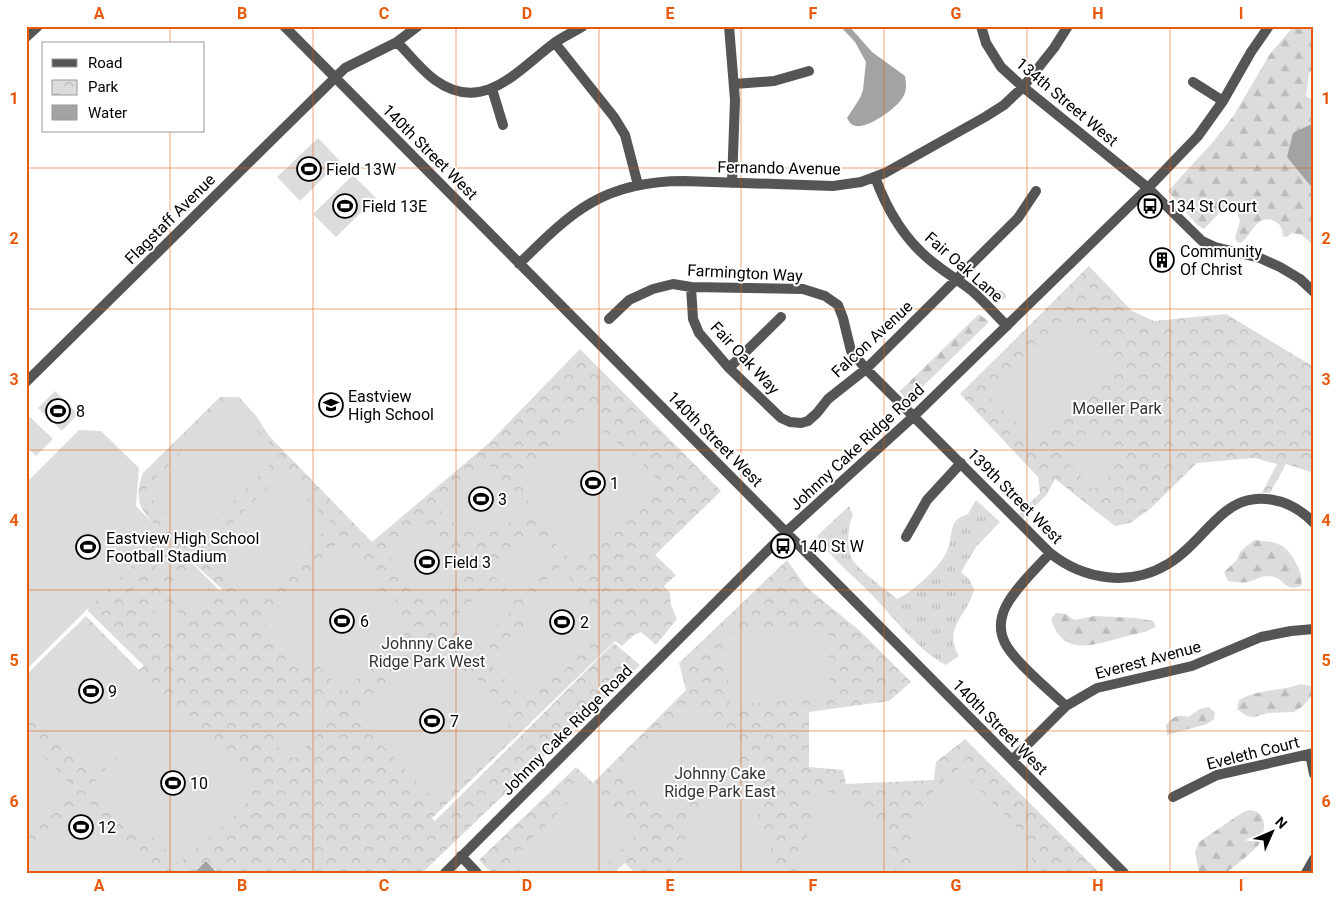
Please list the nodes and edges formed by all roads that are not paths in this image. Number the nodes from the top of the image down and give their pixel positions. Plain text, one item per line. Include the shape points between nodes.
1 (38, 26) edge
2 (284, 26) edge
3 (418, 26) edge
4 (584, 26) edge
5 (729, 26) edge
6 (981, 26) edge
7 (1068, 26) edge
8 (1269, 26) edge
9 (26, 37) edge
10 (397, 42) junction
11 (555, 42) junction
12 (808, 71) dead end
13 (336, 77) junction
14 (1193, 82) dead end
15 (734, 84) junction
16 (1023, 87) junction
17 (492, 89) junction
18 (1223, 101) junction
19 (503, 125) dead end
20 (875, 177) junction
21 (732, 183) junction
22 (638, 185) junction
23 (1148, 188) junction
24 (1036, 190) dead end
25 (519, 264) junction
26 (957, 280) junction
27 (691, 287) junction
28 (1314, 292) edge
29 (780, 318) dead end
30 (608, 319) dead end
31 (1007, 326) junction
32 (729, 368) junction
33 (866, 369) junction
34 (26, 382) edge
35 (914, 416) junction
36 (808, 421) joint
37 (961, 463) junction
38 (1314, 523) edge
39 (786, 532) junction
40 (906, 537) dead end
41 (1050, 554) junction
42 (1314, 629) edge
43 (1066, 706) junction
44 (1312, 754) edge
45 (1012, 760) junction
46 (1314, 774) edge
47 (1172, 797) dead end
48 (461, 856) junction
49 (1314, 858) edge
50 (445, 873) edge
51 (478, 873) edge
52 (1124, 873) edge
53 (1306, 873) edge

1 - 9 street
2 - 13 street, 140th Street West
3 - 10 street, Flagstaff Avenue
4 - 11 street
5 - 15 street
6 - 16 street, 134th Street West via 986,43 1001,67
7 - 16 street, Fernando Avenue
8 - 18 street, Johnny Cake Ridge Road
10 - 13 street, Flagstaff Avenue via 349,65
10 - 17 street via 428,74 447,87 469,92
11 - 17 street via 512,78
11 - 22 street via 625,135
12 - 15 street via 774,81
13 - 25 street, 140th Street West
13 - 34 street, Flagstaff Avenue
14 - 18 street
15 - 21 street
16 - 20 street, Fernando Avenue via 985,117
16 - 23 street, 134th Street West
17 - 19 street
18 - 23 street, Johnny Cake Ridge Road via 1198,136
20 - 21 street, Fernando Avenue via 833,186
20 - 26 street, Fair Oak Lane via 887,208 904,234
21 - 22 street, Fernando Avenue via 672,181
22 - 25 street, Fernando Avenue via 613,192 580,209 555,228
23 - 28 street, 134th Street West via 1202,241 1280,267
23 - 31 street, Johnny Cake Ridge Road
24 - 26 street, Falcon Avenue via 1018,218
25 - 39 street, 140th Street West
26 - 31 street, Fair Oak Lane
26 - 33 street, Falcon Avenue
27 - 30 street, Farmington Way via 672,284 653,289 629,300
27 - 32 street, Fair Oak Way via 693,319 699,333
27 - 33 street, Farmington Way via 803,289 825,296 838,305 851,351
29 - 32 street
31 - 35 street, Johnny Cake Ridge Road
32 - 36 street, Fair Oak Way via 781,418 790,422
33 - 35 street, Farmington Way
33 - 36 street, Falcon Avenue via 828,399
35 - 37 street, 139th Street West
35 - 39 street, Johnny Cake Ridge Road
37 - 40 street via 927,500
37 - 41 street, 139th Street West
38 - 41 street, 139th Street West via 1301,510 1277,499 1261,498 1242,503 1224,512 1168,564 1130,577 1097,577 1077,570
39 - 45 street, 140th Street West
39 - 48 street, Johnny Cake Ridge Road
41 - 43 street via 1009,600 1002,615 1001,629 1012,653
42 - 43 street, Everest Avenue via 1261,637 1186,668 1106,685
43 - 45 street, Everest Avenue
44 - 46 street
44 - 47 street, Eveleth Court via 1217,775
45 - 52 street, 140th Street West
48 - 50 street, Johnny Cake Ridge Road
48 - 51 street
49 - 53 street

